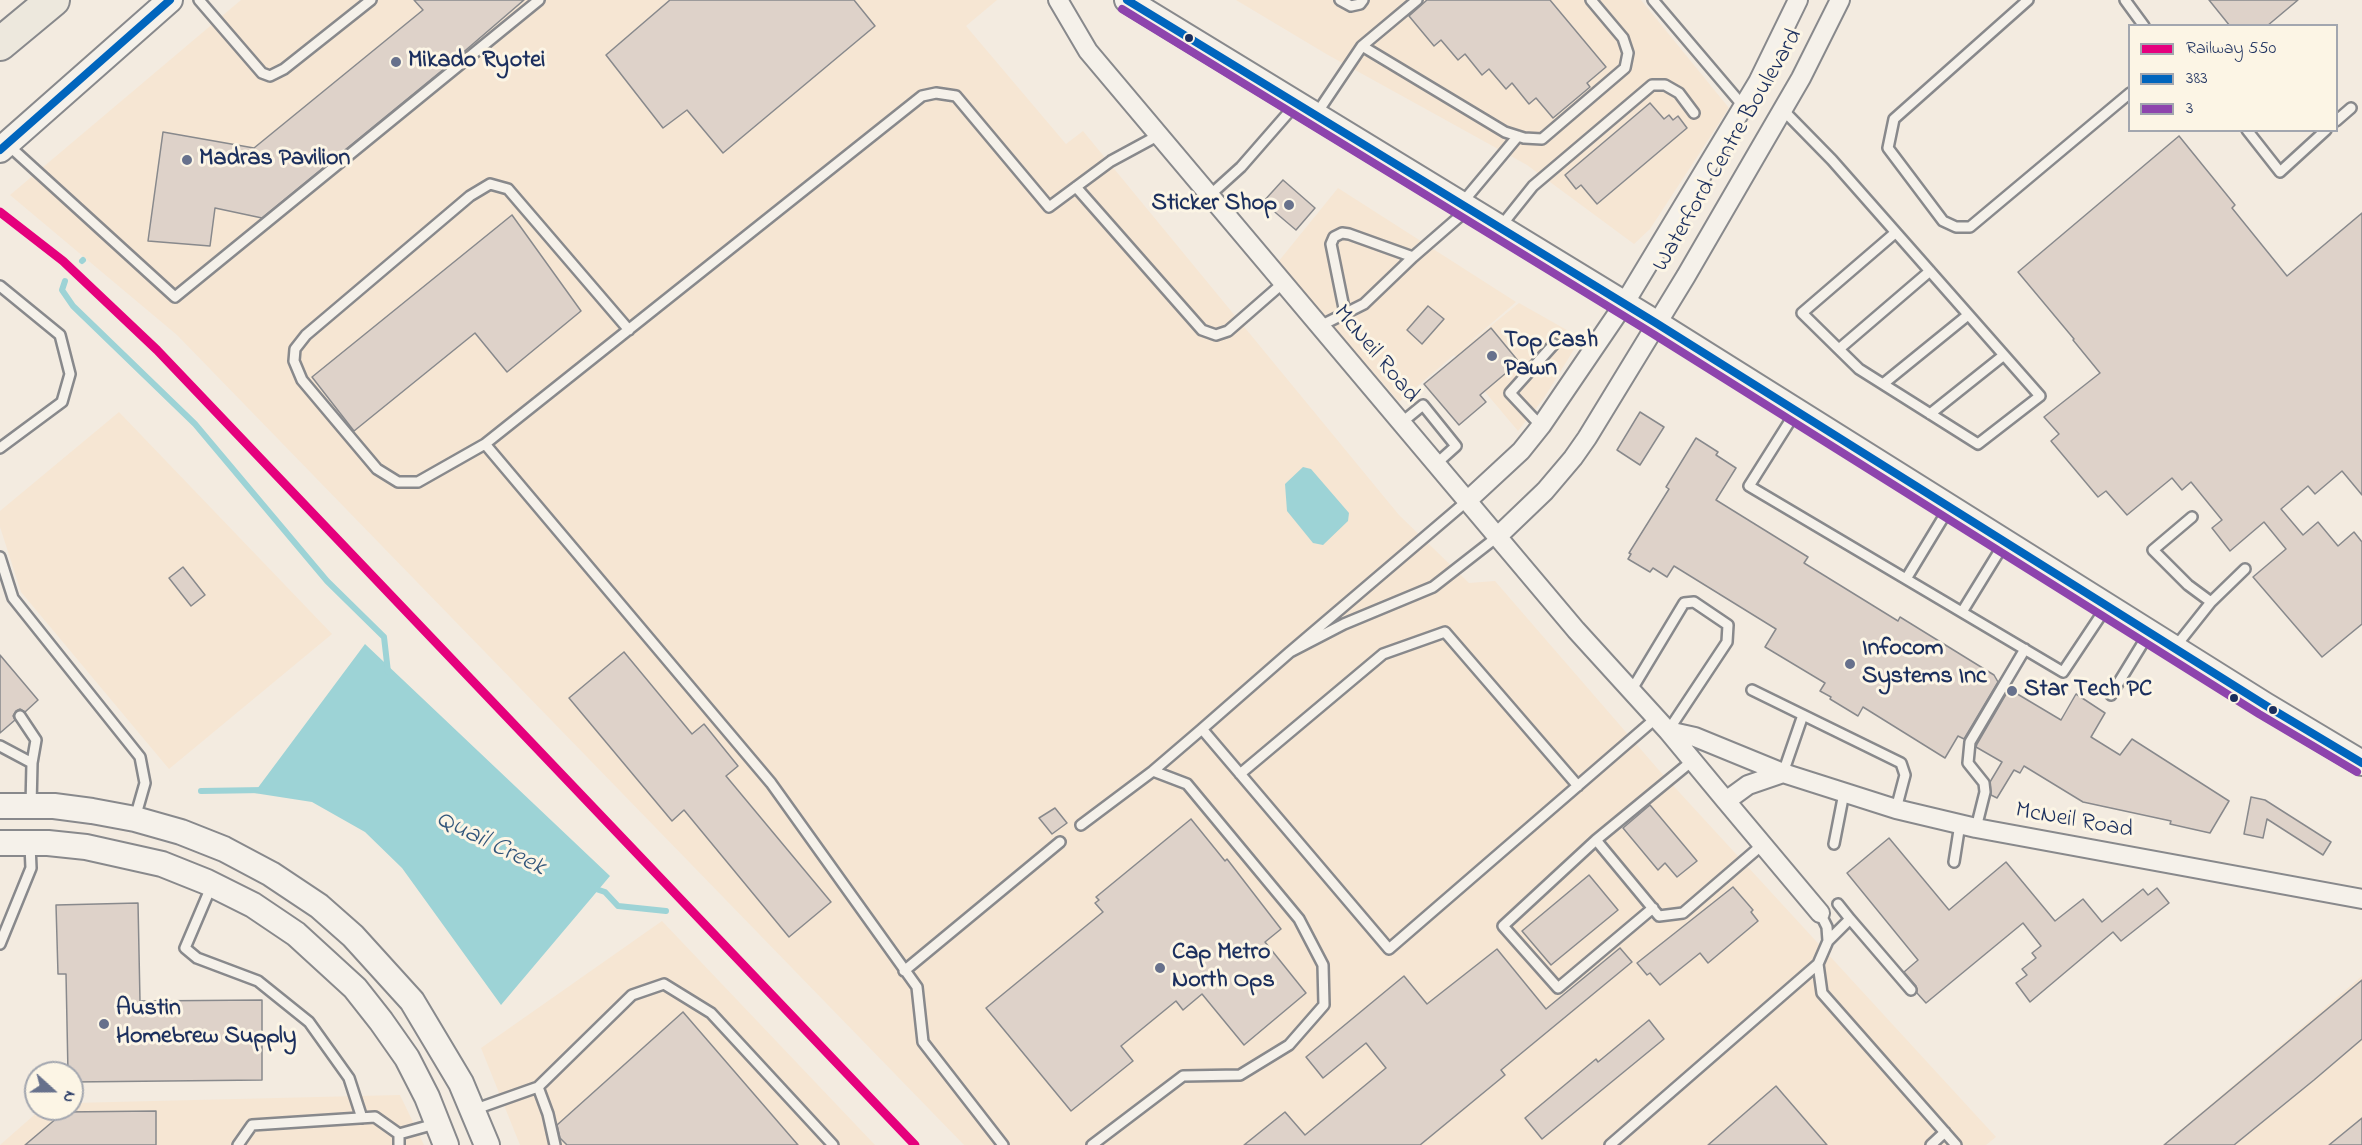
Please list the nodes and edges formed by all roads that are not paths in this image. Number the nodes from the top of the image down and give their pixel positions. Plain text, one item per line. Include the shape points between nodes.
1 (52, 0) edge
2 (170, 0) edge
3 (199, 0) edge
4 (371, 0) edge
5 (539, 0) edge
6 (1058, 0) edge
7 (1127, 0) edge
8 (1340, 0) edge
9 (1363, 0) edge
10 (1417, 0) edge
11 (1591, 0) edge
12 (1798, 0) edge
13 (1840, 0) edge
14 (2028, 0) edge
15 (2125, 0) edge
16 (1656, 1) edge
17 (2143, 24) edge
18 (0, 44) edge
19 (1362, 46) junction
20 (2128, 95) edge
21 (1744, 107) junction
22 (2351, 108) dead end
23 (1306, 110) junction
24 (1783, 110) junction
25 (1694, 113) dead end
26 (2338, 120) edge
27 (2249, 132) edge
28 (2324, 132) edge
29 (1159, 135) junction
30 (1518, 136) junction
31 (3, 147) edge
32 (1076, 187) junction
33 (1209, 195) junction
34 (1465, 206) junction
35 (1499, 227) junction
36 (1895, 233) junction
37 (1413, 256) junction
38 (1930, 272) junction
39 (1283, 283) junction
40 (0, 286) edge
41 (1624, 304) junction
42 (1346, 313) junction
43 (1968, 315) junction
44 (1656, 323) junction
45 (1320, 326) junction
46 (629, 330) junction
47 (1554, 344) dead end
48 (1839, 349) junction
49 (2004, 355) junction
50 (1883, 384) junction
51 (1796, 411) junction
52 (1930, 414) junction
53 (1401, 423) junction
54 (1541, 426) junction
55 (485, 444) junction
56 (0, 448) edge
57 (1436, 464) junction
58 (1467, 501) junction
59 (1949, 507) junction
60 (2192, 517) dead end
61 (1497, 537) junction
62 (2005, 542) junction
63 (0, 557) edge
64 (2245, 569) dead end
65 (1906, 579) junction
66 (2211, 602) junction
67 (2106, 606) junction
68 (1962, 612) junction
69 (2149, 633) junction
70 (2174, 648) junction
71 (2025, 649) junction
72 (1290, 652) junction
73 (1752, 690) dead end
74 (1631, 691) junction
75 (2111, 695) dead end
76 (1803, 715) junction
77 (20, 716) dead end
78 (1661, 725) junction
79 (1202, 729) junction
80 (0, 746) edge
81 (1692, 761) junction
82 (32, 763) junction
83 (2362, 763) edge
84 (1153, 771) junction
85 (1783, 773) junction
86 (1240, 774) junction
87 (1578, 786) junction
88 (1844, 793) junction
89 (1726, 801) junction
90 (0, 806) edge
91 (31, 806) junction
92 (1896, 809) junction
93 (135, 819) junction
94 (1081, 825) dead end
95 (1968, 826) junction
96 (1596, 840) junction
97 (30, 842) junction
98 (1060, 842) dead end
99 (0, 843) edge
100 (1834, 844) dead end
101 (1761, 845) junction
102 (126, 855) junction
103 (1954, 862) dead end
104 (212, 884) junction
105 (2362, 899) edge
106 (1838, 904) dead end
107 (1653, 908) junction
108 (1820, 913) joint
109 (1850, 919) junction
110 (1828, 941) junction
111 (0, 944) edge
112 (1818, 964) junction
113 (904, 971) junction
114 (1911, 990) dead end
115 (538, 1087) junction
116 (473, 1110) junction
117 (362, 1118) junction
118 (1945, 1132) junction
119 (399, 1134) junction
120 (442, 1134) edge
121 (238, 1145) edge
122 (399, 1145) edge
123 (487, 1145) edge
124 (555, 1145) edge
125 (833, 1145) edge
126 (1003, 1145) edge
127 (1092, 1145) edge
128 (1610, 1145) edge
129 (1931, 1145) edge
130 (1956, 1145) edge

1 - 18 highway
2 - 31 main road
3 - 4 lane via 262,73 270,76
5 - 31 lane via 176,297
6 - 29 street, McNeil Road via 1088,51
7 - 23 main road
8 - 9 lane via 1351,6
10 - 19 lane
11 - 30 lane via 1623,38 1629,53 1625,68 1542,139
12 - 21 street, Waterford Centre Boulevard
13 - 24 street, Waterford Centre Boulevard
14 - 20 lane via 1894,119 1888,148 1943,220 1956,227 1970,226
15 - 17 lane
16 - 21 lane
19 - 23 lane
19 - 30 lane via 1505,132
21 - 41 street, Waterford Centre Boulevard
22 - 26 lane
23 - 33 lane
23 - 34 main road
24 - 36 lane
24 - 44 street, Waterford Centre Boulevard
25 - 35 lane via 1679,93 1665,85 1652,85 1533,186
27 - 28 lane via 2280,172
29 - 32 lane via 1111,161
29 - 33 street, McNeil Road
30 - 34 lane
32 - 39 lane via 1202,330 1216,335 1228,331
32 - 46 lane via 1049,207 956,96 922,96
33 - 39 street, McNeil Road
34 - 35 main road
34 - 37 lane
35 - 41 main road
36 - 38 lane
36 - 48 lane via 1802,313
37 - 42 lane via 1364,304
37 - 42 lane via 1349,234 1334,237 1330,244
38 - 43 lane
38 - 48 lane
39 - 45 street, McNeil Road
40 - 56 lane via 60,336 70,374 62,402
41 - 44 main road
41 - 54 street, Waterford Centre Boulevard
42 - 45 lane
43 - 49 lane
43 - 50 lane
44 - 51 main road
44 - 61 street, Waterford Centre Boulevard via 1573,459
45 - 53 street, McNeil Road
46 - 55 lane
46 - 55 lane via 508,189 490,184 451,211 306,335 295,349 294,361 302,380 377,470 398,482 418,482
47 - 54 lane via 1510,393
48 - 50 lane via 1859,369
49 - 52 lane
49 - 52 lane via 2040,396 1978,444
50 - 52 lane
51 - 59 main road
51 - 65 lane via 1749,486
53 - 57 street, McNeil Road
53 - 57 lane via 1423,405 1456,446
54 - 58 street, Waterford Centre Boulevard via 1521,451
55 - 113 lane via 771,783
57 - 58 street, McNeil Road
58 - 61 street, McNeil Road
58 - 72 lane
59 - 62 main road
59 - 65 lane
60 - 66 lane via 2153,549
61 - 72 lane via 1433,586
61 - 74 street, McNeil Road
62 - 67 main road
62 - 68 lane
63 - 93 lane via 13,598 140,757 145,783
64 - 66 lane
65 - 68 lane
66 - 70 lane
67 - 69 main road
67 - 71 lane via 2063,672
68 - 71 lane
69 - 70 main road
69 - 75 lane
70 - 83 main road
71 - 95 lane via 1970,742 1968,763 1984,783 1985,792
72 - 79 lane
73 - 76 lane
74 - 78 street, McNeil Road
74 - 78 lane via 1684,603 1694,602 1728,625 1727,642
76 - 85 lane
76 - 92 lane via 1901,763 1905,775
77 - 82 lane via 36,740
78 - 81 street, McNeil Road
78 - 85 street, McNeil Road
78 - 87 lane
79 - 84 lane
79 - 86 lane
80 - 82 lane
81 - 89 street, McNeil Road
81 - 96 lane
82 - 91 lane
84 - 94 lane
84 - 127 lane via 1186,783 1299,919 1323,965 1324,1005 1289,1045 1250,1069 1240,1075 1183,1076
85 - 88 street, McNeil Road
85 - 89 street via 1748,785
86 - 87 lane via 1383,654 1445,632
86 - 87 lane via 1389,949
88 - 92 street, McNeil Road
88 - 100 lane
89 - 101 street, McNeil Road
90 - 91 main road
91 - 93 main road
91 - 97 main road
92 - 95 street, McNeil Road
93 - 102 main road
93 - 116 main road via 224,849 271,874 353,936 412,1001 462,1083
95 - 103 lane
95 - 105 street, McNeil Road
96 - 107 lane
96 - 107 lane via 1503,926 1557,988
97 - 99 main road
97 - 102 main road
97 - 111 lane via 31,868
98 - 113 lane
101 - 107 lane via 1683,913 1659,916
101 - 108 street, McNeil Road
102 - 104 main road
104 - 117 lane via 185,948 197,958 258,981 309,1022 349,1078
104 - 120 main road via 296,934 355,988 406,1059
106 - 109 lane
108 - 110 lane
109 - 110 lane
109 - 114 lane
110 - 112 lane
112 - 118 lane via 1822,993
112 - 128 lane
113 - 126 lane via 916,987 922,1042
115 - 116 lane
115 - 124 lane
115 - 125 lane via 632,995 664,984 711,1013
116 - 120 main road
116 - 123 main road
117 - 119 lane via 375,1117
117 - 121 lane via 252,1125
118 - 129 lane
118 - 130 lane
119 - 120 lane
119 - 122 lane

